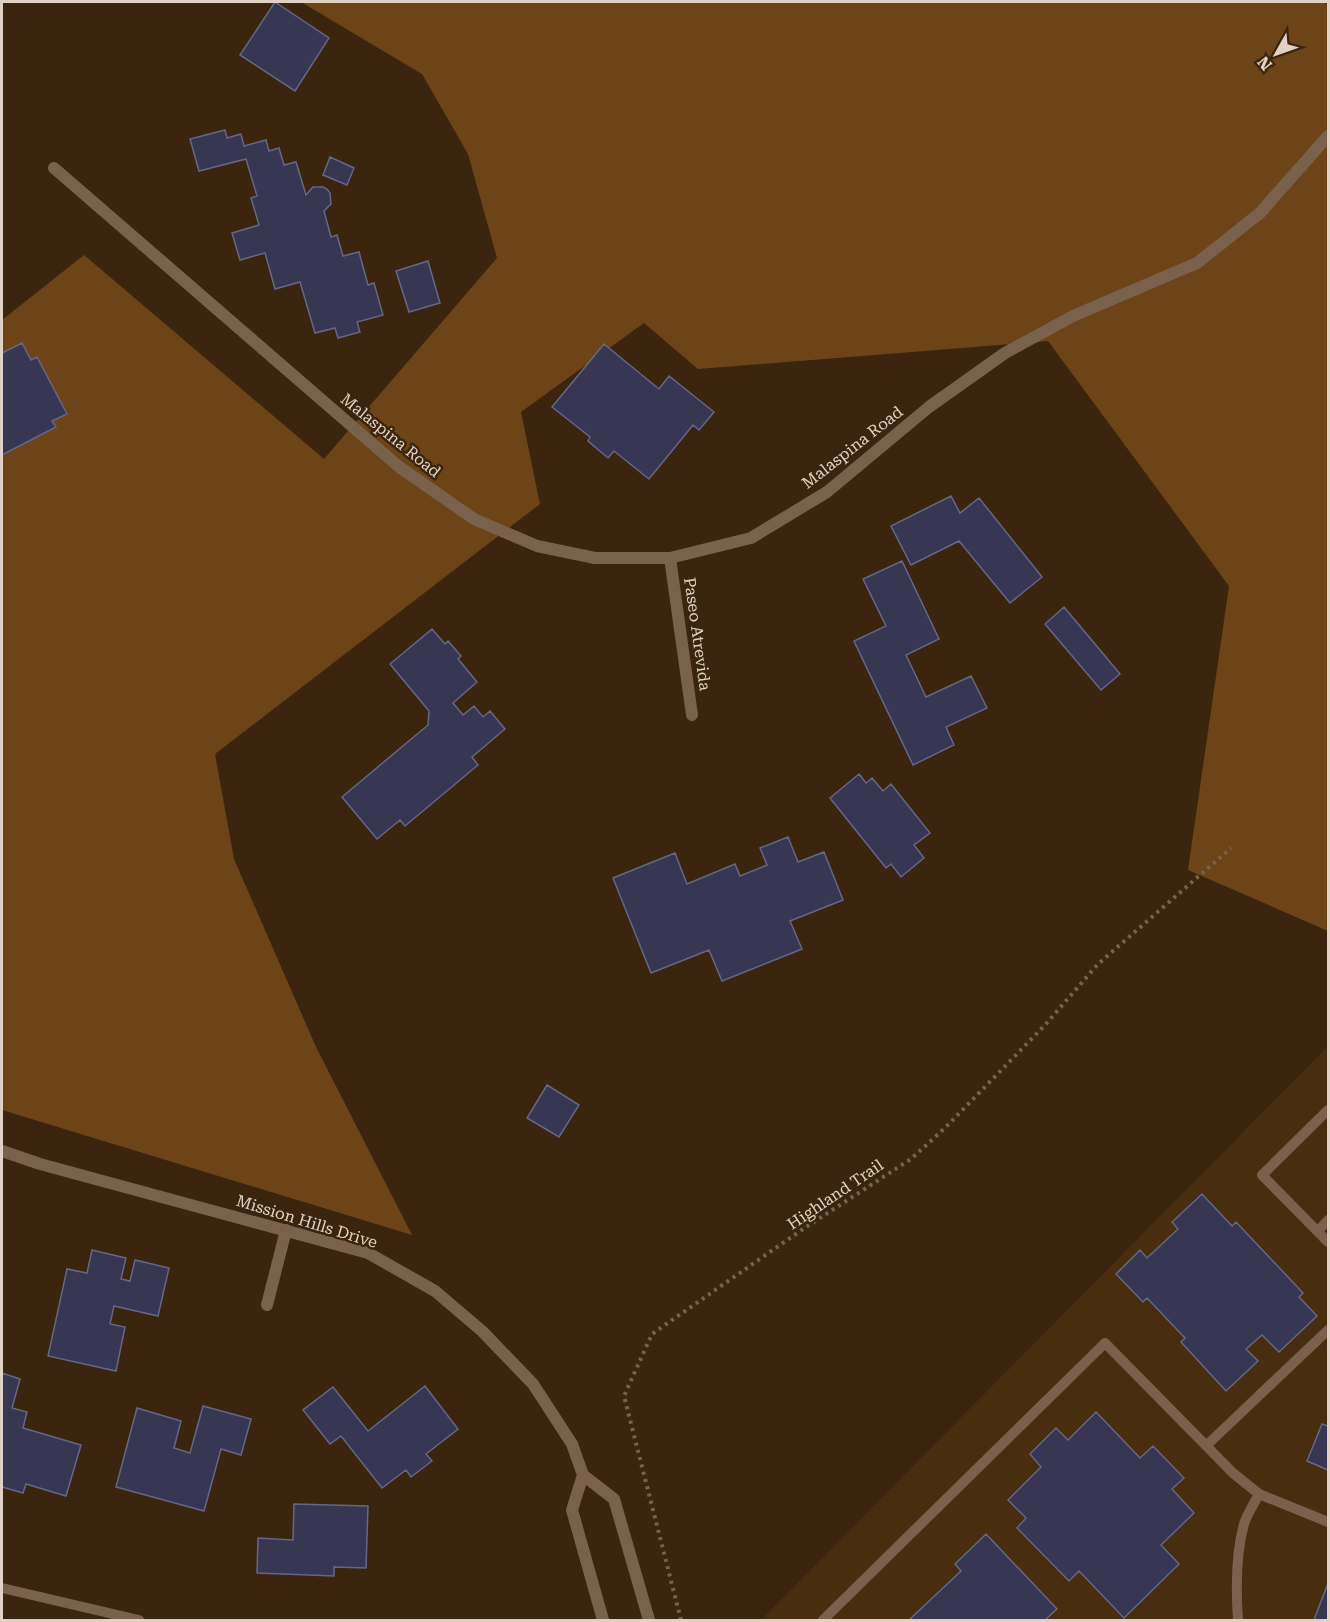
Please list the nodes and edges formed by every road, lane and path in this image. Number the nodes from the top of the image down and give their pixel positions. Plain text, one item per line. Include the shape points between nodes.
1 (1329, 136) edge
2 (54, 168) dead end
3 (670, 558) junction
4 (692, 714) dead end
5 (1231, 848) dead end
6 (1329, 1110) edge
7 (2, 1151) edge
8 (1329, 1220) edge
9 (286, 1230) junction
10 (1318, 1231) junction
11 (1329, 1242) edge
12 (267, 1305) dead end
13 (1329, 1330) edge
14 (1208, 1445) junction
15 (583, 1475) junction
16 (1259, 1494) junction
17 (1329, 1522) edge
18 (2, 1588) edge
19 (139, 1620) edge
20 (603, 1620) edge
21 (649, 1620) edge
22 (681, 1620) edge
23 (823, 1620) edge
24 (1238, 1620) edge

1 - 3 street, Malaspina Road via 1260,213 1197,262 1072,316 1005,353 929,407 827,492 751,538
2 - 3 street, Malaspina Road via 398,466 474,519 537,546 595,558
3 - 4 street, Paseo Atrevida
5 - 22 path, Highland Trail via 1098,964 1045,1025 910,1159 652,1334 624,1396
6 - 10 lane via 1262,1175
7 - 9 street, Mission Hills Drive
8 - 10 lane
9 - 12 street
9 - 15 street, Mission Hills Drive via 368,1253 435,1291 482,1331 533,1384 572,1444
10 - 11 lane
13 - 14 lane
14 - 16 lane
14 - 23 lane via 1105,1343
15 - 20 street via 572,1510
15 - 21 street via 614,1499
16 - 17 lane
16 - 24 lane via 1244,1524 1238,1566
18 - 19 lane

